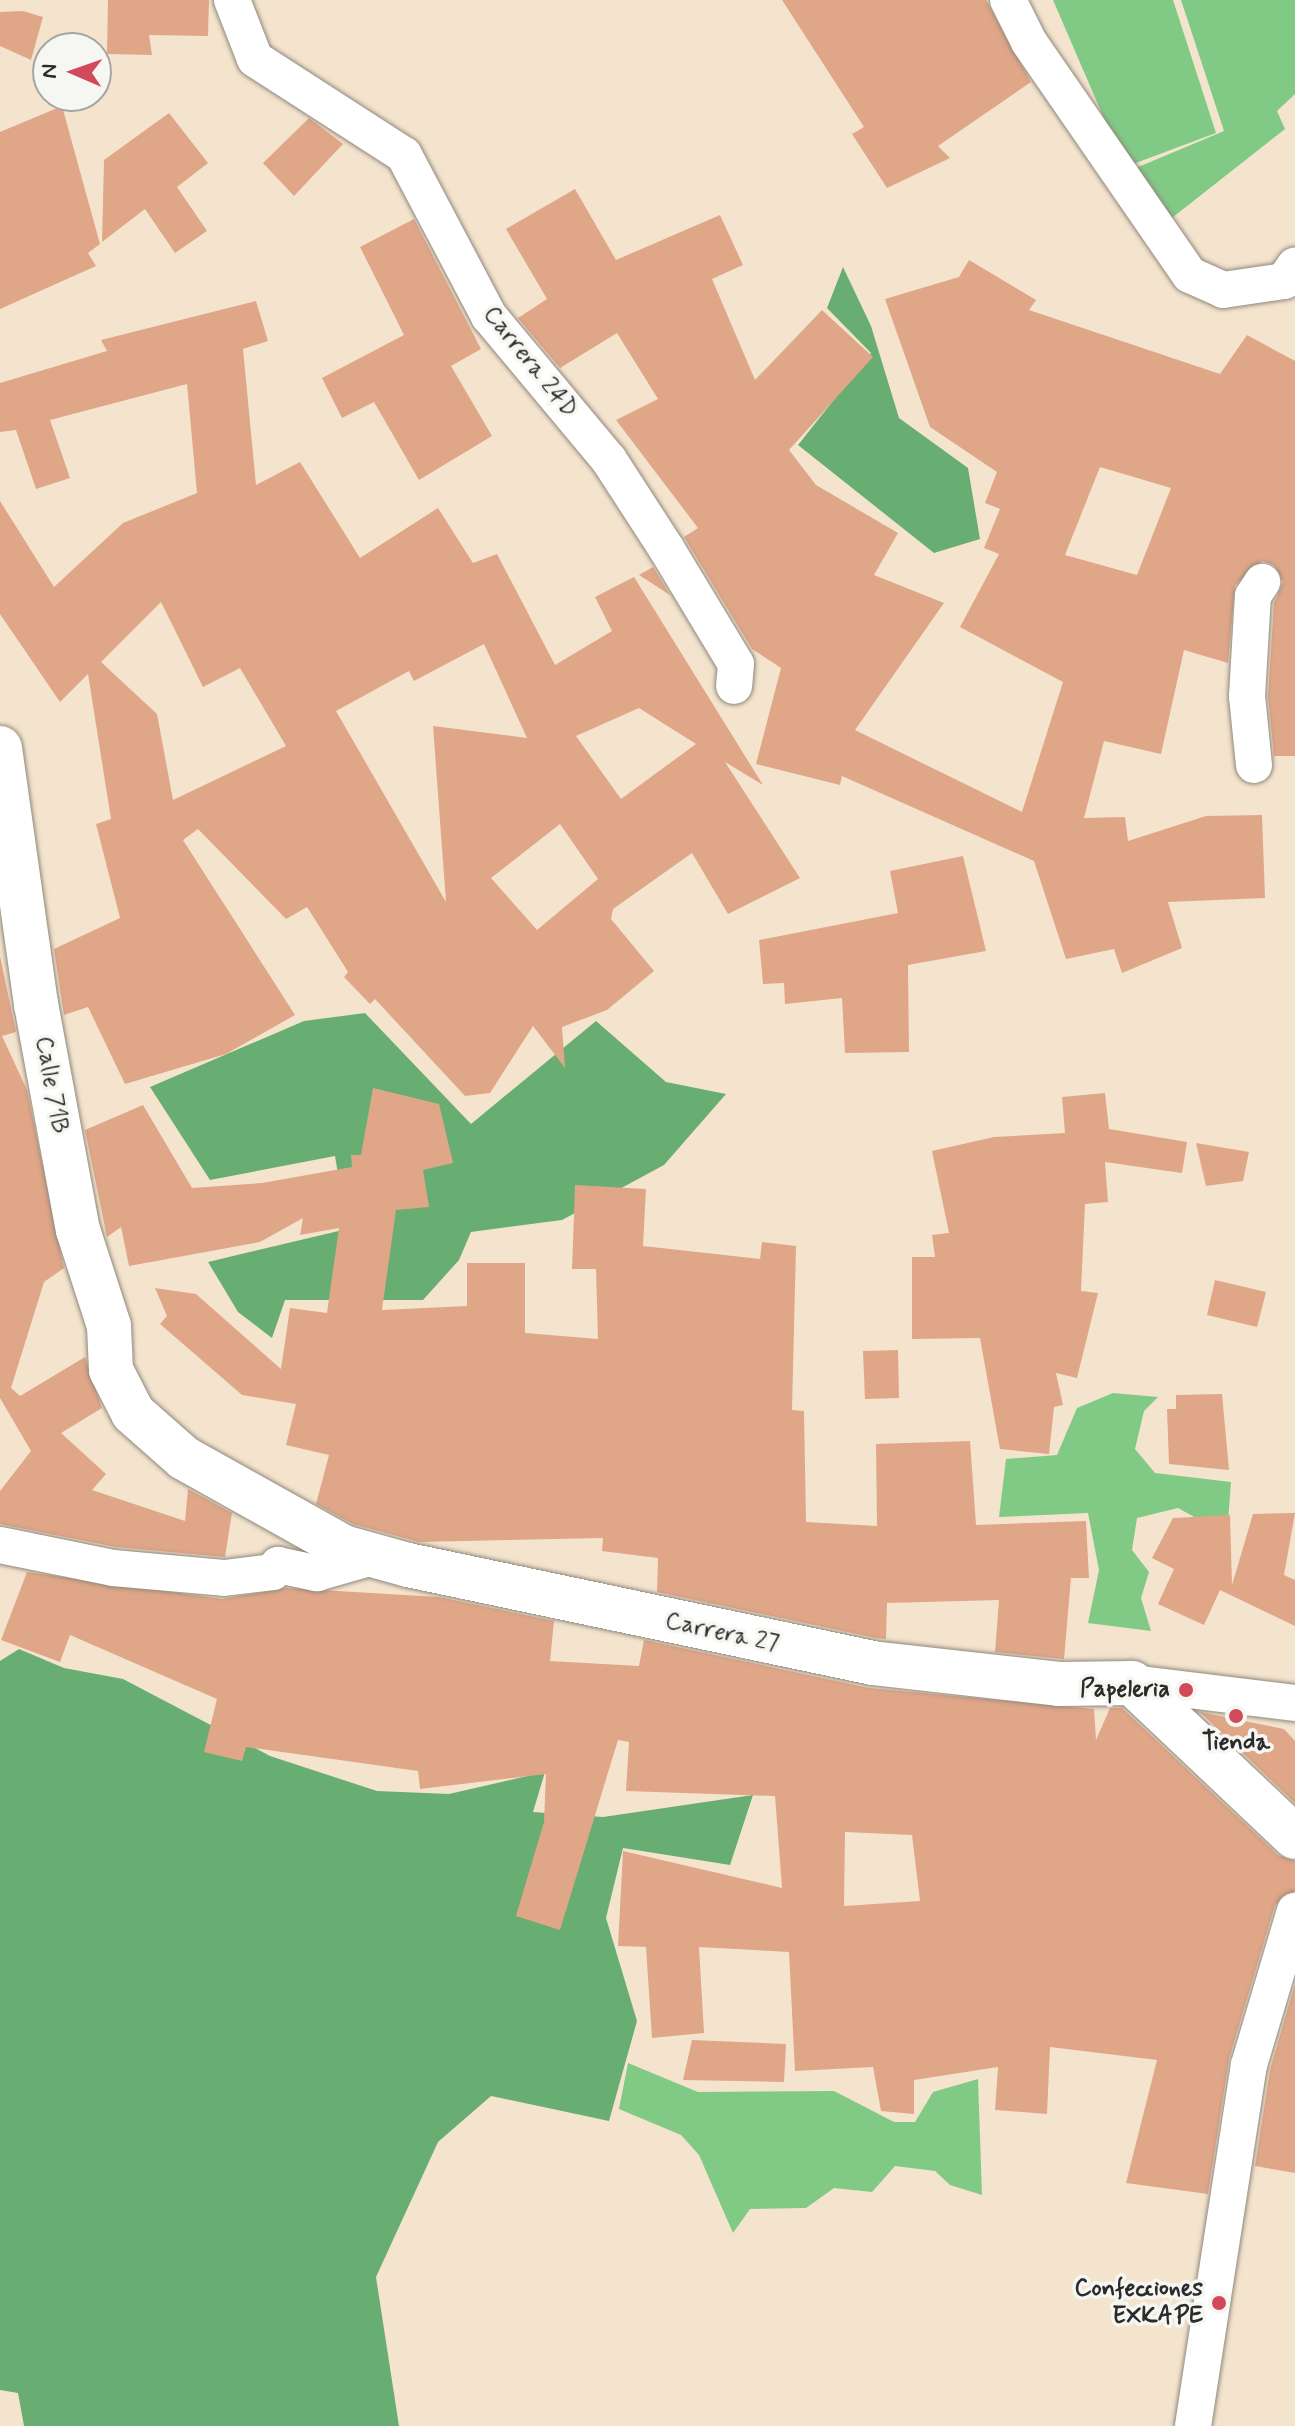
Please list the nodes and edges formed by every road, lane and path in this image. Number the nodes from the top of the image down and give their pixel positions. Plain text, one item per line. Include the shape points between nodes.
1 (232, 0) edge
2 (1008, 0) edge
3 (1295, 265) edge
4 (1262, 582) dead end
5 (734, 686) dead end
6 (0, 748) edge
7 (1254, 765) dead end
8 (133, 1413) joint
9 (0, 1545) edge
10 (376, 1556) junction
11 (1132, 1683) junction
12 (1295, 1703) edge
13 (1295, 1837) edge
14 (1295, 1911) edge
15 (1193, 2426) edge

1 - 5 street, Carrera 24D via 255,59 404,155 489,316 609,460 666,548 736,664
2 - 3 street via 1029,42 1190,275 1223,290 1284,281
4 - 7 street via 1253,596 1247,696
6 - 8 street, Calle 71B via 20,913 68,1178 109,1326 111,1370
8 - 10 street, Carrera 27 via 184,1458 343,1547
9 - 10 street via 113,1568 224,1578 273,1572 278,1565 317,1573
10 - 11 street, Carrera 27 via 872,1663 1059,1684
11 - 12 street
11 - 13 street
14 - 15 street via 1249,2065

